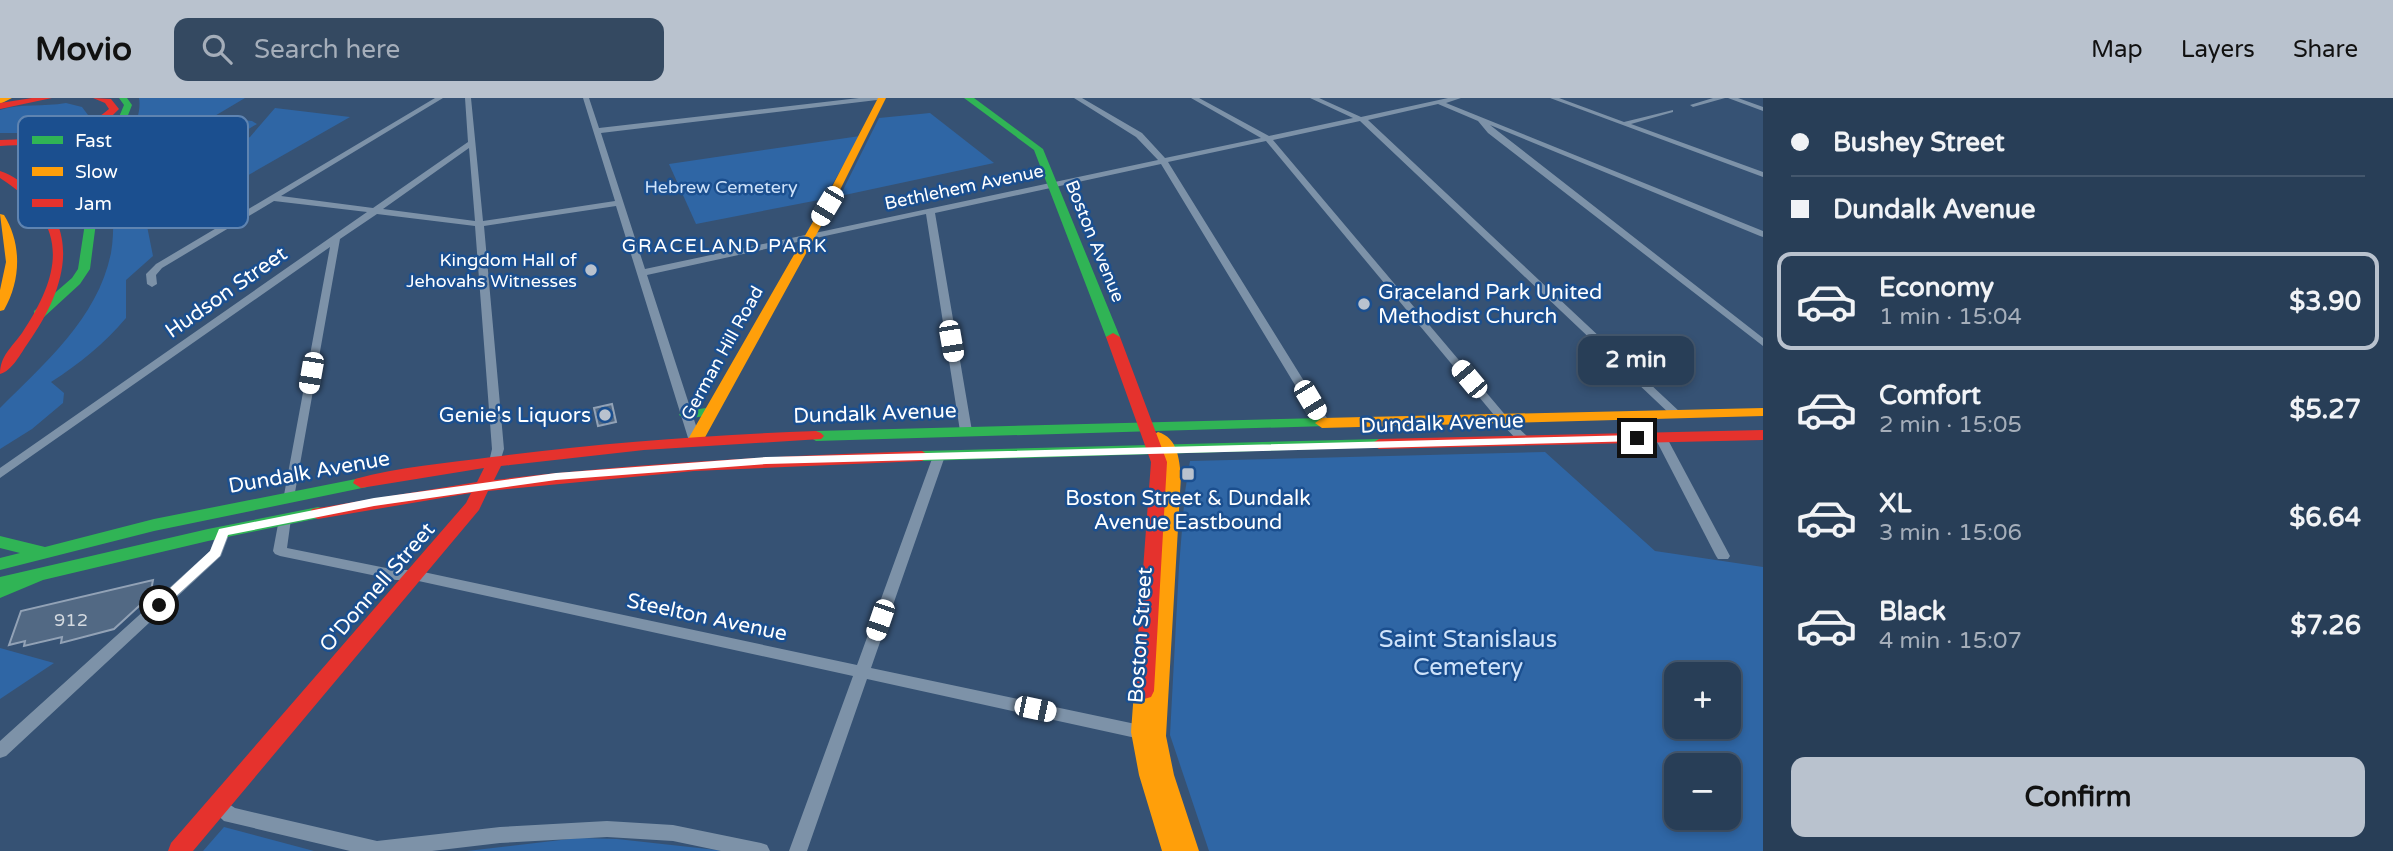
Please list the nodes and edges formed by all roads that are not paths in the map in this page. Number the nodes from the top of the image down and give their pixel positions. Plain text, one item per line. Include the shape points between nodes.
1 (8, 98) edge
2 (48, 98) edge
3 (97, 98) edge
4 (122, 98) edge
5 (440, 98) edge
6 (468, 98) edge
7 (586, 98) edge
8 (880, 98) edge
9 (968, 98) edge
10 (1077, 98) edge
11 (1194, 98) edge
12 (1313, 98) edge
13 (1458, 98) edge
14 (1553, 98) edge
15 (1722, 98) edge
16 (1731, 98) edge
17 (1435, 100) edge
18 (0, 104) edge
19 (1693, 105) dead end
20 (1763, 108) edge
21 (1671, 111) dead end
22 (108, 116) edge
23 (124, 116) edge
24 (1480, 118) junction
25 (1360, 119) junction
26 (1623, 124) junction
27 (596, 131) junction
28 (1267, 138) junction
29 (18, 142) edge
30 (473, 142) junction
31 (0, 143) edge
32 (1163, 161) junction
33 (1763, 163) edge
34 (1744, 168) junction
35 (0, 174) edge
36 (1763, 175) edge
37 (1052, 184) junction
38 (18, 186) edge
39 (274, 198) junction
40 (619, 203) junction
41 (374, 211) junction
42 (930, 211) junction
43 (248, 213) edge
44 (0, 217) edge
45 (479, 225) junction
46 (56, 228) edge
47 (90, 228) edge
48 (223, 228) edge
49 (1763, 234) edge
50 (809, 237) junction
51 (336, 238) junction
52 (641, 273) junction
53 (152, 284) dead end
54 (0, 307) edge
55 (39, 314) junction
56 (1763, 344) edge
57 (0, 370) edge
58 (712, 411) junction
59 (1763, 412) edge
60 (1676, 414) junction
61 (686, 415) junction
62 (1503, 419) junction
63 (1324, 423) junction
64 (1147, 427) junction
65 (966, 431) junction
66 (1763, 435) edge
67 (1661, 438) junction
68 (695, 441) junction
69 (1525, 441) junction
70 (1163, 450) junction
71 (939, 456) junction
72 (495, 462) junction
73 (0, 474) edge
74 (483, 486) junction
75 (290, 495) junction
76 (374, 502) junction
77 (285, 519) junction
78 (223, 532) junction
79 (0, 542) edge
80 (42, 552) junction
81 (1723, 556) dead end
82 (0, 564) edge
83 (41, 574) junction
84 (414, 575) junction
85 (0, 584) edge
86 (0, 592) edge
87 (862, 672) junction
88 (1149, 734) junction
89 (0, 751) edge
90 (218, 804) junction
91 (391, 850) edge
92 (178, 851) edge
93 (761, 851) edge
94 (798, 851) edge
95 (1173, 851) edge
96 (1188, 851) edge

1 - 18 main road
2 - 18 main road
3 - 22 main road via 114,109
4 - 23 main road via 128,105
5 - 39 street
6 - 30 street, O'Donnell Street
7 - 27 street
8 - 27 street
8 - 50 main road, German Hill Road
9 - 37 main road, Boston Avenue via 1034,145
10 - 32 street via 1139,135
11 - 28 street
12 - 25 street
13 - 17 street, Bethlehem Avenue
14 - 26 street
15 - 19 street
16 - 20 street
17 - 24 street
17 - 25 street, Bethlehem Avenue
21 - 26 street
24 - 49 street
24 - 56 street
25 - 28 street, Bethlehem Avenue
25 - 60 street
26 - 34 street
27 - 40 street
28 - 32 street, Bethlehem Avenue
28 - 62 street
29 - 31 main road
30 - 41 street, Hudson Street
30 - 45 street, O'Donnell Street
32 - 37 street, Bethlehem Avenue
32 - 63 street
33 - 34 street
34 - 36 street
35 - 38 main road
37 - 42 street, Bethlehem Avenue
37 - 64 main road, Boston Avenue
39 - 41 street
39 - 43 street
40 - 45 street
40 - 52 street
41 - 45 street
41 - 51 street, Hudson Street
42 - 50 street, Bethlehem Avenue
42 - 65 street
44 - 54 main road via 10,232 13,254 10,284
45 - 72 street, O'Donnell Street via 498,449
46 - 55 main road via 61,254 49,299
47 - 55 main road via 84,269 76,282
48 - 53 street via 159,266 151,274
50 - 52 street, Bethlehem Avenue
50 - 58 main road, German Hill Road
51 - 73 street, Hudson Street
51 - 75 street
52 - 61 street
55 - 57 main road via 33,329
58 - 61 main road
58 - 68 main road, German Hill Road
59 - 60 main road, Dundalk Avenue
60 - 62 main road, Dundalk Avenue
61 - 68 street
62 - 63 main road, Dundalk Avenue
62 - 69 street
63 - 64 main road, Dundalk Avenue
64 - 65 main road, Dundalk Avenue
64 - 70 main road, Boston Avenue
65 - 68 main road, Dundalk Avenue
66 - 67 main road, Dundalk Avenue
67 - 69 main road, Dundalk Avenue
67 - 81 street
68 - 72 main road, Dundalk Avenue
69 - 70 main road, Dundalk Avenue
70 - 71 main road, Dundalk Avenue
70 - 88 main road, Boston Street via 1174,476
71 - 74 main road, Dundalk Avenue via 688,465
71 - 87 street
72 - 74 main road, O'Donnell Street
72 - 75 main road, Dundalk Avenue
74 - 76 main road, Dundalk Avenue
74 - 84 main road, O'Donnell Street via 473,506
75 - 80 main road, Dundalk Avenue
76 - 77 main road, Dundalk Avenue
76 - 80 main road via 345,499 116,545
77 - 78 main road, Dundalk Avenue
77 - 84 street, Steelton Avenue via 280,551
78 - 83 main road, Dundalk Avenue
78 - 89 street via 216,553
79 - 80 main road
80 - 82 main road, Dundalk Avenue
83 - 85 main road, Dundalk Avenue
83 - 86 main road
84 - 87 street, Steelton Avenue
84 - 90 main road, O'Donnell Street
87 - 88 street, Steelton Avenue
87 - 94 street
88 - 95 main road, Boston Street via 1150,775
88 - 96 main road, Boston Street
90 - 91 street via 233,816
90 - 92 main road, O'Donnell Street
91 - 93 street via 500,835 607,829 673,833

